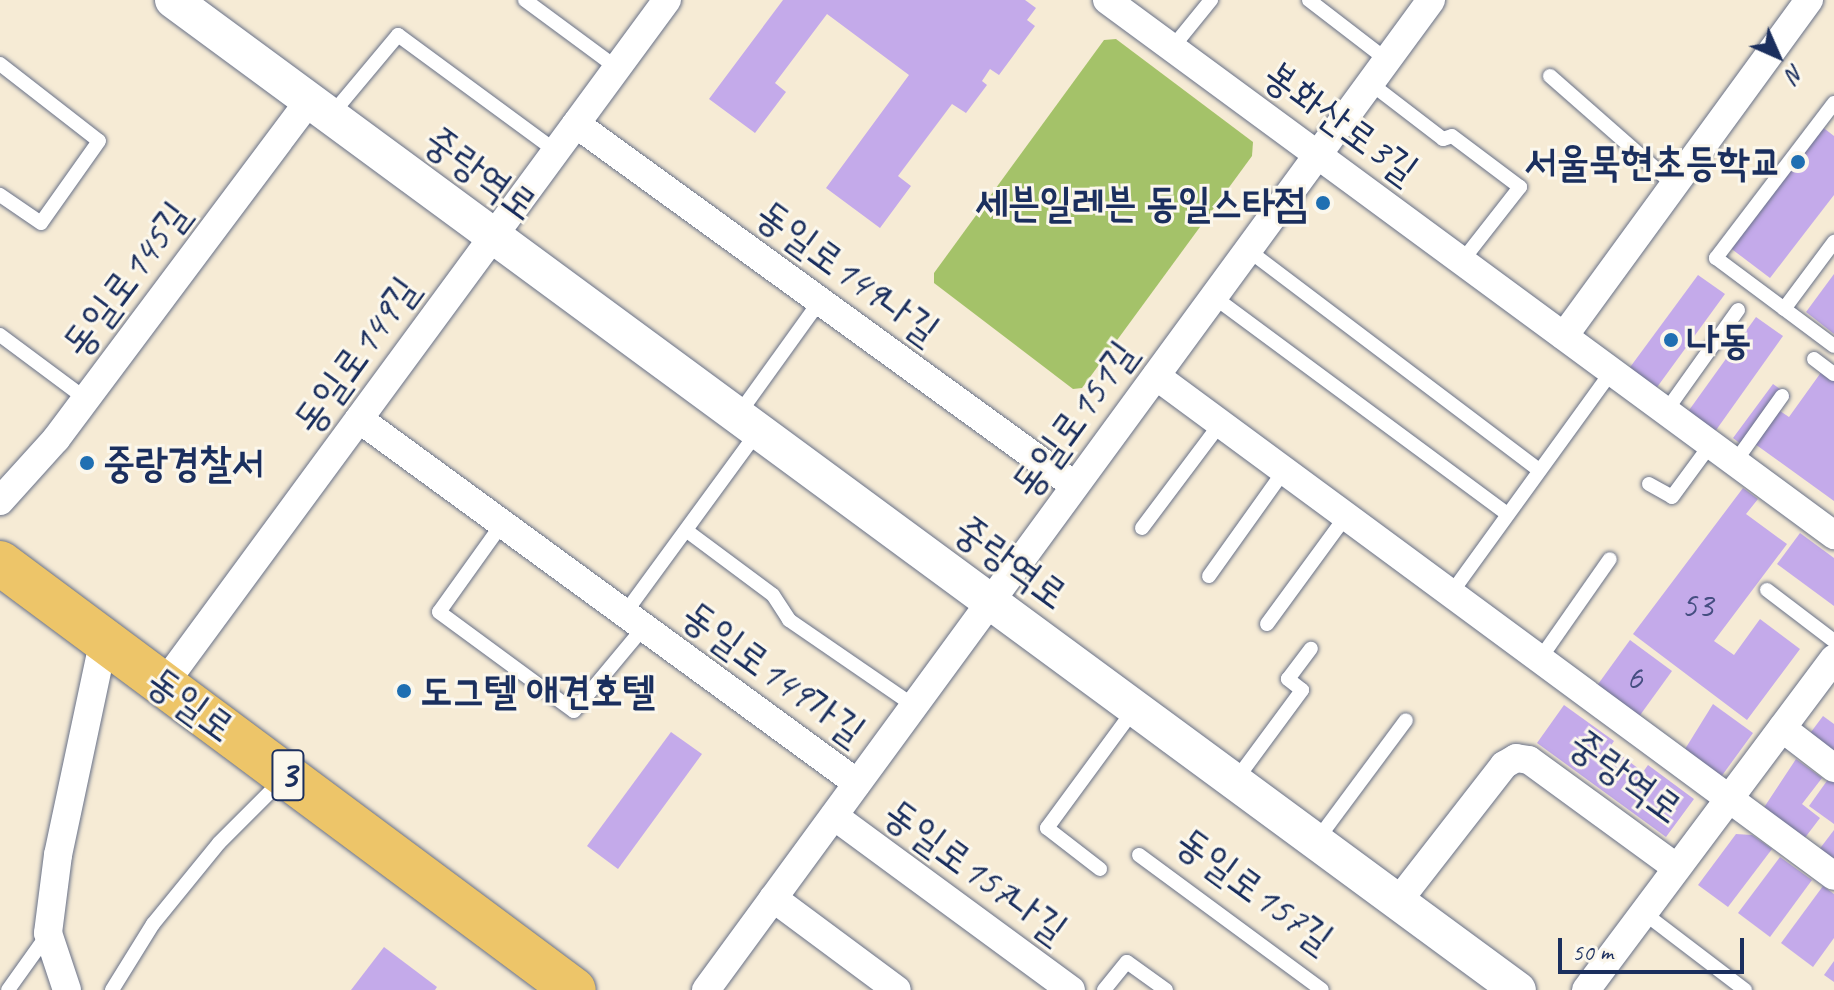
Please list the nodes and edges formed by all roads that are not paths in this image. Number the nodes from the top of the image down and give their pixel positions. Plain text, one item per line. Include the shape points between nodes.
1 (173, 0) edge
2 (525, 0) edge
3 (667, 0) edge
4 (1107, 0) edge
5 (1211, 0) edge
6 (1309, 0) edge
7 (1431, 0) edge
8 (1809, 0) edge
9 (1172, 48) junction
10 (1387, 60) junction
11 (0, 64) edge
12 (617, 68) junction
13 (1550, 76) dead end
14 (1370, 83) junction
15 (1834, 103) edge
16 (320, 108) junction
17 (576, 124) junction
18 (556, 151) junction
19 (1317, 155) junction
20 (1674, 185) junction
21 (0, 195) edge
22 (493, 236) junction
23 (1834, 242) edge
24 (1248, 250) junction
25 (1462, 261) junction
26 (1214, 297) junction
27 (820, 301) junction
28 (1784, 309) junction
29 (1738, 310) dead end
30 (0, 335) edge
31 (1564, 336) junction
32 (1834, 346) edge
33 (1814, 359) dead end
34 (1612, 371) junction
35 (1834, 374) edge
36 (1156, 376) junction
37 (1782, 396) dead end
38 (86, 399) junction
39 (1666, 411) junction
40 (359, 419) junction
41 (748, 423) junction
42 (1220, 424) junction
43 (1711, 444) junction
44 (1735, 462) junction
45 (1539, 470) junction
46 (1284, 471) junction
47 (1649, 484) dead end
48 (1075, 486) junction
49 (0, 501) edge
50 (1507, 514) junction
51 (1346, 516) junction
52 (502, 524) junction
53 (1142, 528) dead end
54 (687, 531) junction
55 (1834, 535) edge
56 (1610, 559) dead end
57 (1209, 576) dead end
58 (6, 579) edge
59 (1767, 590) dead end
60 (1452, 592) junction
61 (991, 601) junction
62 (634, 620) junction
63 (1267, 624) dead end
64 (104, 639) junction
65 (1834, 641) edge
66 (1311, 649) dead end
67 (1542, 656) junction
68 (1834, 658) edge
69 (164, 684) junction
70 (914, 706) junction
71 (1135, 708) junction
72 (1406, 720) dead end
73 (1782, 728) junction
74 (1834, 768) edge
75 (287, 775) junction
76 (1235, 781) junction
77 (857, 783) junction
78 (1729, 799) junction
79 (834, 816) junction
80 (1317, 840) junction
81 (1139, 855) dead end
82 (1677, 868) junction
83 (1100, 869) dead end
84 (1834, 876) edge
85 (773, 898) junction
86 (1399, 900) junction
87 (1644, 913) junction
88 (48, 933) junction
89 (8, 990) edge
90 (67, 990) edge
91 (112, 990) edge
92 (574, 990) edge
93 (706, 990) edge
94 (897, 990) edge
95 (1071, 990) edge
96 (1104, 990) edge
97 (1166, 990) edge
98 (1322, 990) edge
99 (1518, 990) edge
100 (1586, 990) edge
101 (1745, 990) edge

1 - 16 street, 중랑역로
2 - 12 lane
3 - 12 street, 동일로149길
4 - 9 street, 봉화산로3길
5 - 9 lane
6 - 10 lane
7 - 10 street, 동일로151길
8 - 20 street
9 - 19 street, 봉화산로3길
10 - 14 street, 동일로151길
11 - 21 lane via 99,141 41,223
12 - 17 street, 동일로149길
13 - 20 lane
14 - 19 street, 동일로151길
14 - 25 lane, 봉화산로3길 via 1443,139 1452,136 1520,187
15 - 28 lane via 1716,258
16 - 18 lane via 398,35
16 - 22 street, 중랑역로
16 - 38 street, 동일로145길
17 - 18 street, 동일로149길
17 - 27 street, 동일로149나길
18 - 22 street, 동일로149길
19 - 24 street, 동일로151길
19 - 25 street, 봉화산로3길
20 - 31 street
22 - 40 street, 동일로149길
22 - 41 street, 중랑역로
23 - 28 lane
24 - 26 street, 동일로151길
24 - 45 lane
25 - 31 street, 봉화산로3길
26 - 36 street, 동일로151길
26 - 50 lane
27 - 41 lane
27 - 48 street, 동일로149나길
28 - 32 lane
29 - 39 lane
30 - 38 lane
31 - 34 street, 봉화산로3길
33 - 35 lane
34 - 39 street, 봉화산로3길
34 - 45 lane
36 - 42 street
36 - 48 street, 동일로151길
37 - 44 lane
38 - 49 street, 동일로145길
39 - 43 street, 봉화산로3길
40 - 52 street, 동일로149가길
40 - 69 street, 동일로149길
41 - 54 lane
41 - 61 street, 중랑역로
42 - 46 street
42 - 53 lane
43 - 44 street, 봉화산로3길
43 - 47 lane via 1672,497
44 - 55 street, 봉화산로3길
45 - 50 lane
46 - 51 street
46 - 57 lane
48 - 61 street, 동일로151길
50 - 60 lane
51 - 60 street
51 - 63 lane
52 - 62 street, 동일로149가길
52 - 62 lane, 동일로149가길 via 439,612 574,711
54 - 62 lane
54 - 70 lane via 773,595 789,620
56 - 67 lane
58 - 64 main road, 동일로 / 3
59 - 65 lane
60 - 67 street
61 - 70 street, 동일로151길
61 - 71 street, 중랑역로
62 - 77 street, 동일로149가길
64 - 69 main road, 동일로 / 3
64 - 88 street via 58,855
66 - 76 lane via 1288,679 1302,690
67 - 78 street
68 - 73 street
69 - 75 main road, 동일로 / 3
70 - 77 street, 동일로151길
71 - 76 street, 중랑역로
71 - 83 lane via 1047,828
72 - 80 lane
73 - 74 street
73 - 78 street
75 - 91 lane via 200,866 153,924
75 - 92 main road, 동일로 / 3
76 - 80 street, 중랑역로
77 - 79 street, 동일로151길
78 - 82 street
78 - 84 street
79 - 85 street, 동일로151길
79 - 95 street, 동일로157나길
80 - 86 street, 중랑역로
81 - 98 lane, 동일로157길
82 - 86 street, 중랑역로 via 1529,760 1516,758 1504,765
82 - 87 street
85 - 93 street, 동일로151길
85 - 94 street
86 - 99 street, 중랑역로
87 - 100 street
87 - 101 lane
88 - 89 lane
88 - 90 street
96 - 97 lane via 1127,962

